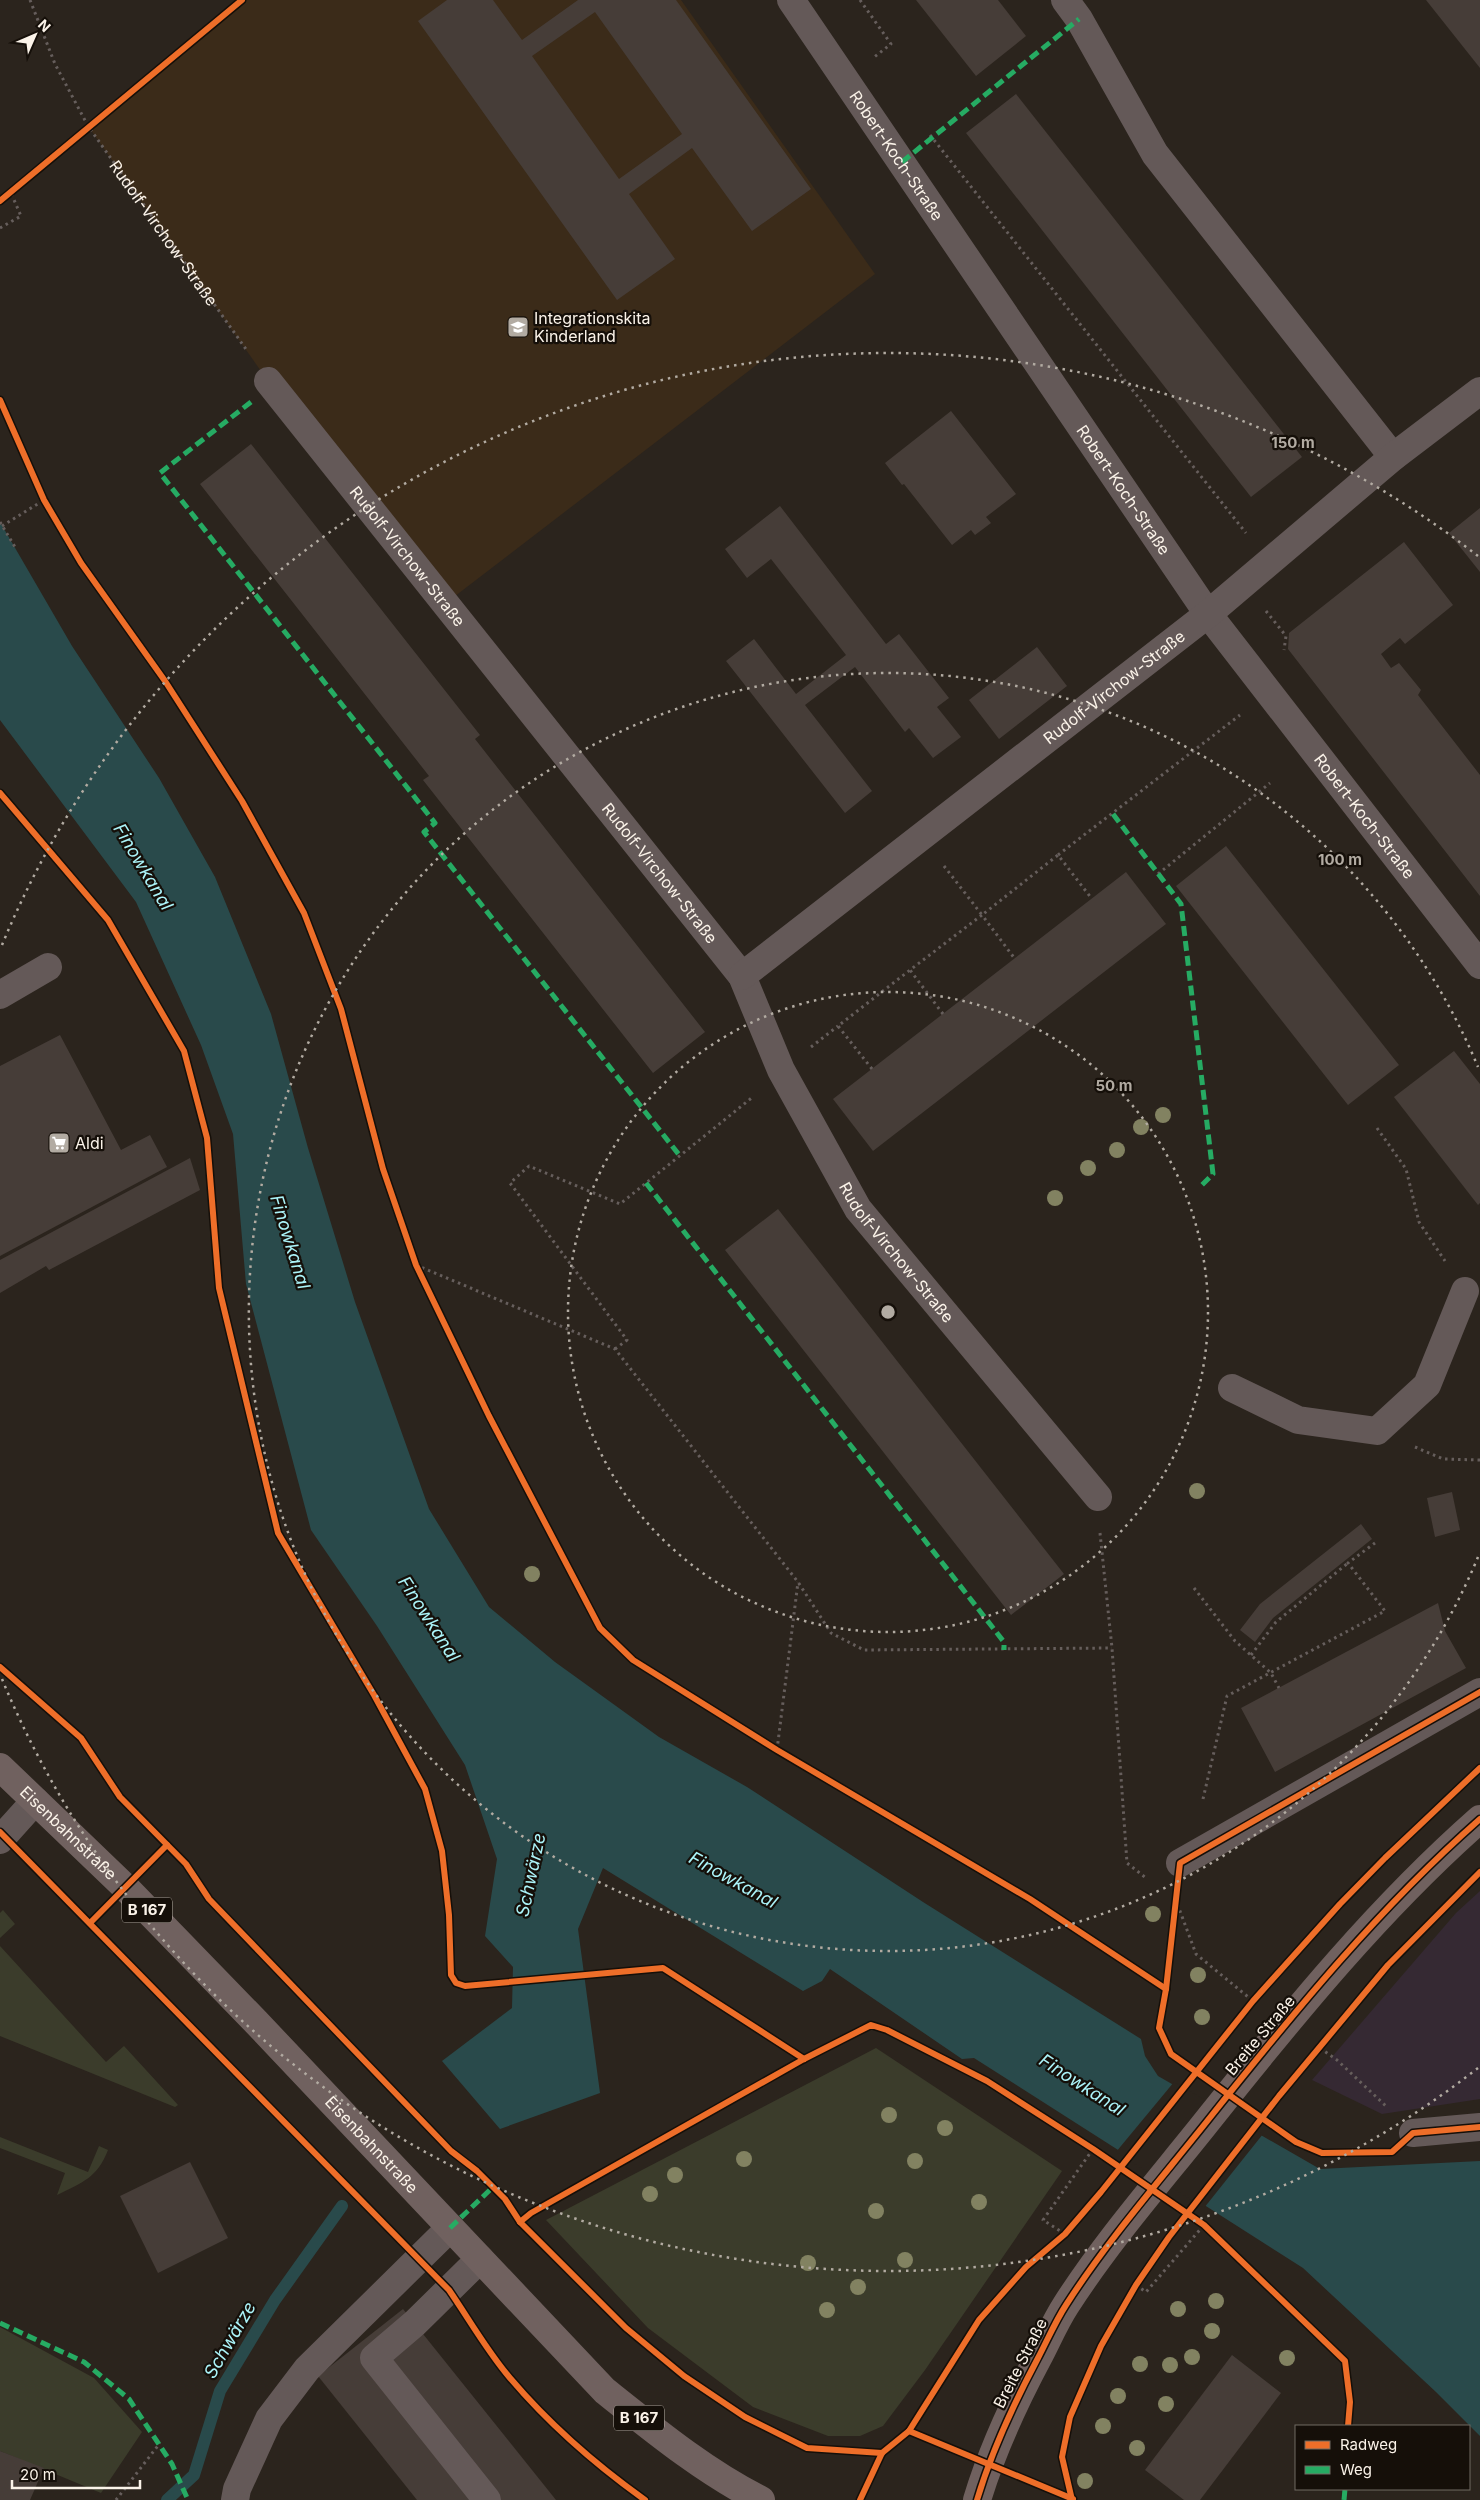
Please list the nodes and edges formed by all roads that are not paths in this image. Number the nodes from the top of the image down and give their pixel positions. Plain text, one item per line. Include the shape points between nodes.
1 (790, 0) edge
2 (1065, 0) edge
3 (268, 381) road end
4 (1480, 391) edge
5 (1393, 457) junction
6 (1208, 614) junction
7 (1480, 965) edge
8 (48, 967) dead end
9 (742, 976) junction
10 (0, 995) edge
11 (1465, 1291) road end
12 (1232, 1388) dead end
13 (1098, 1497) road end
14 (1480, 1692) edge
15 (0, 1767) edge
16 (35, 1801) junction
17 (1480, 1820) edge
18 (0, 1840) edge
19 (1180, 1864) dead end
20 (1480, 2127) edge
21 (1413, 2133) dead end
22 (450, 2228) junction
23 (480, 2259) junction
24 (235, 2500) edge
25 (487, 2500) edge
26 (761, 2500) edge
27 (977, 2500) edge

1 - 6 street, Robert-Koch-Straße
2 - 5 street via 1079,19 1155,154
3 - 9 street, Rudolf-Virchow-Straße
4 - 5 street, Rudolf-Virchow-Straße
5 - 6 street, Rudolf-Virchow-Straße
6 - 7 street, Robert-Koch-Straße
6 - 9 street, Rudolf-Virchow-Straße
8 - 10 street
9 - 13 street, Rudolf-Virchow-Straße via 781,1070 858,1209
11 - 12 street via 1428,1385 1377,1431 1298,1420
14 - 19 street
15 - 16 main road, Eisenbahnstraße / B 167
16 - 18 street
16 - 22 main road, Eisenbahnstraße / B 167 via 125,1887
17 - 27 main road, Breite Straße via 1437,1857 1352,1948 1246,2073 1099,2258 1065,2307 1000,2432
20 - 21 street
22 - 23 main road, Eisenbahnstraße / B 167
22 - 24 street via 307,2369 269,2419
23 - 25 street via 374,2358
23 - 26 main road, Eisenbahnstraße / B 167 via 605,2391 669,2441

